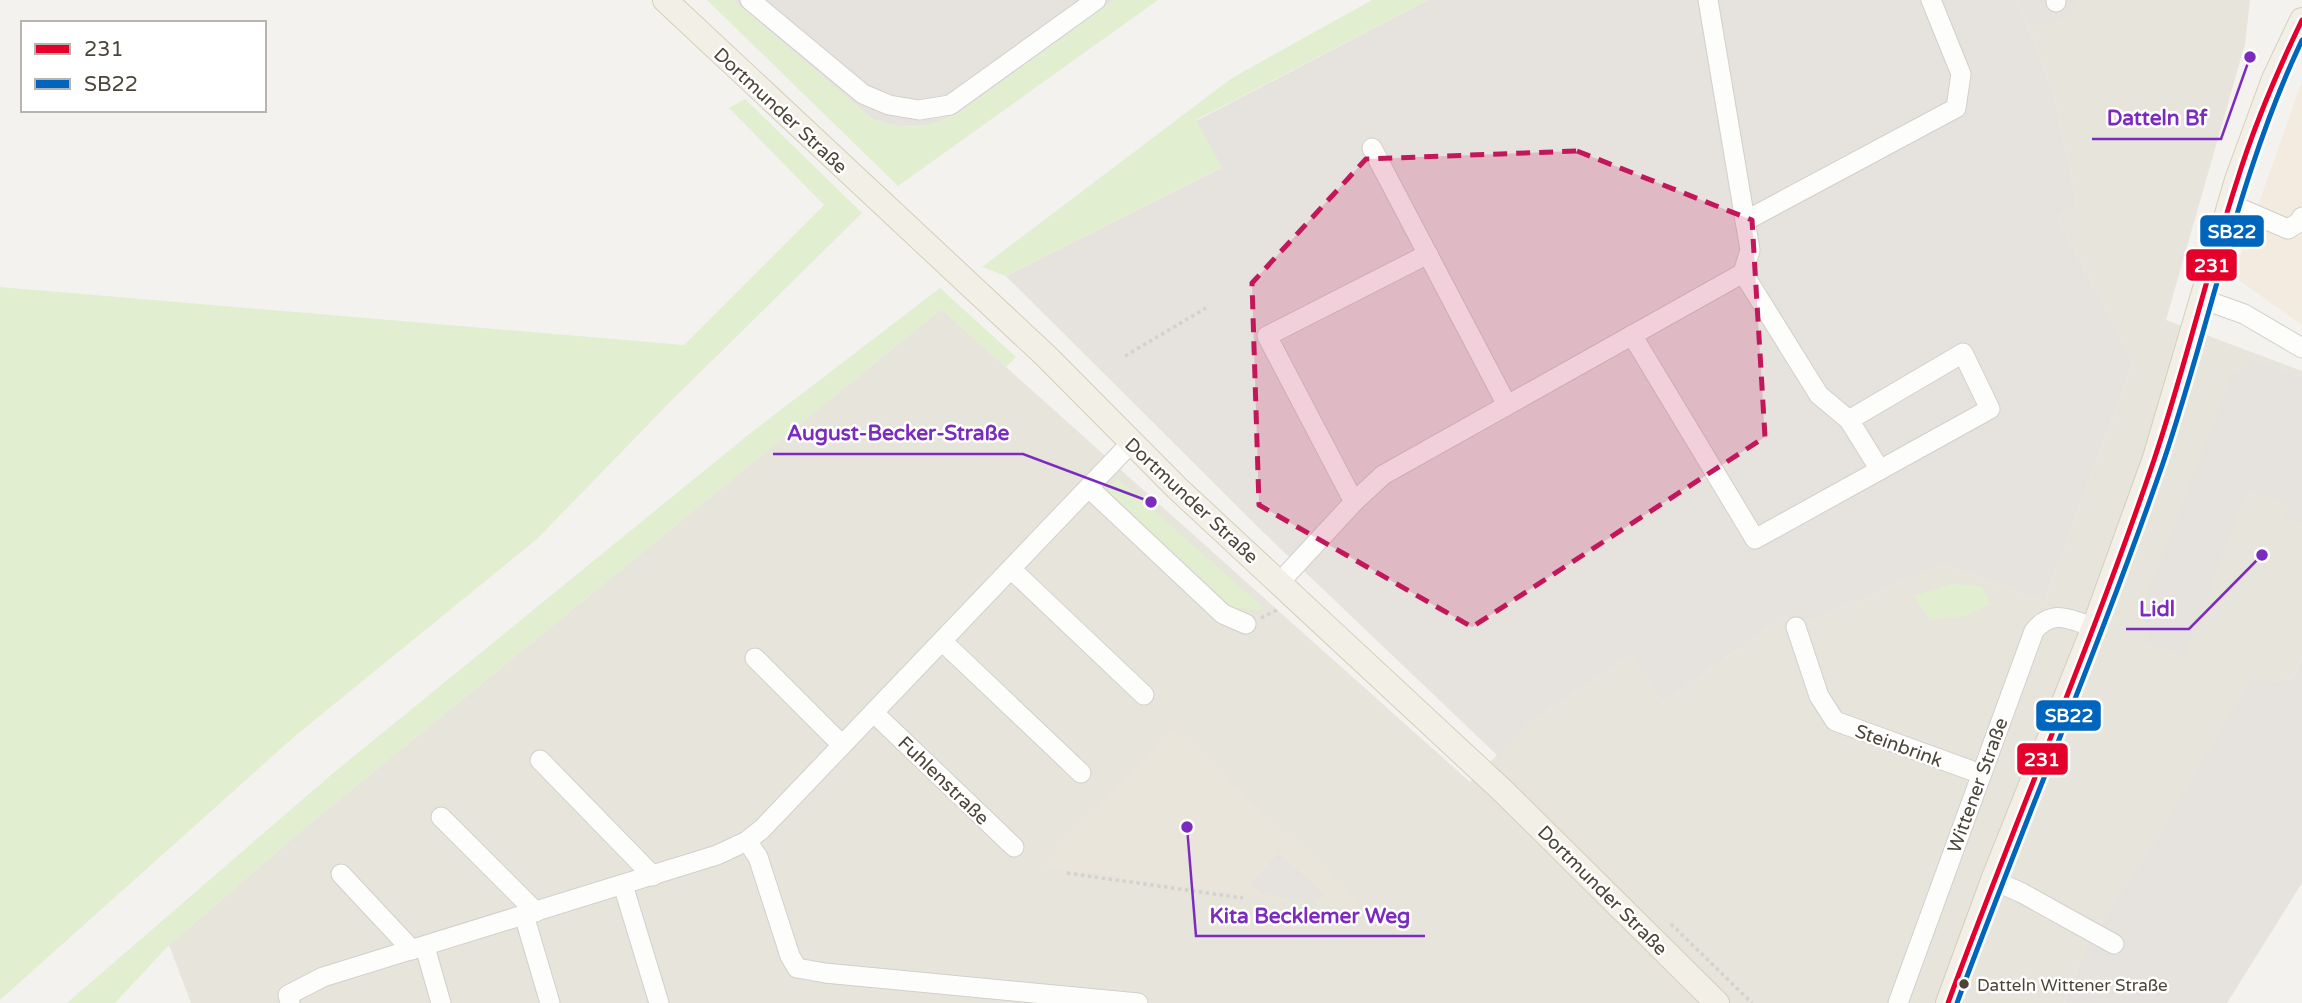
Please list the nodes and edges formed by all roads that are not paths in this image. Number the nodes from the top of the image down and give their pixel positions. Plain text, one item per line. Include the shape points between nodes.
1 (664, 0) edge
2 (750, 0) edge
3 (1096, 0) edge
4 (1709, 0) edge
5 (1931, 0) edge
6 (2302, 20) edge
7 (1373, 148) dead end
8 (2230, 204) junction
9 (2302, 217) edge
10 (1745, 221) junction
11 (1428, 254) junction
12 (1743, 273) junction
13 (2202, 299) junction
14 (1632, 335) junction
15 (2302, 348) edge
16 (1507, 405) junction
17 (1849, 420) junction
18 (1131, 443) junction
19 (1880, 470) junction
20 (1089, 488) junction
21 (1354, 502) junction
22 (1011, 569) junction
23 (1287, 589) junction
24 (1246, 624) road end
25 (1796, 627) dead end
26 (2094, 628) junction
27 (942, 641) junction
28 (755, 658) dead end
29 (1144, 695) dead end
30 (874, 713) junction
31 (842, 745) junction
32 (541, 760) dead end
33 (1081, 773) dead end
34 (1981, 774) junction
35 (441, 817) dead end
36 (747, 841) junction
37 (1014, 847) dead end
38 (341, 874) dead end
39 (653, 876) junction
40 (1993, 880) junction
41 (623, 885) junction
42 (530, 913) junction
43 (2114, 944) dead end
44 (418, 948) junction
45 (1028, 998) edge
46 (290, 1003) edge
47 (441, 1003) edge
48 (550, 1003) edge
49 (659, 1003) edge
50 (1136, 1003) edge
51 (1717, 1003) edge
52 (1898, 1003) edge
53 (1948, 1003) edge

1 - 18 main road, Dortmunder Straße via 1046,356
2 - 3 street via 863,94 889,106 919,110 950,105
4 - 10 street
5 - 10 street via 1961,74 1956,108
6 - 8 main road via 2270,90
7 - 11 street
8 - 9 street via 2287,229
8 - 13 main road
10 - 12 street via 1750,250
11 - 16 street
11 - 21 street via 1267,336
12 - 14 street
12 - 17 street via 1819,395
13 - 15 street via 2244,314
13 - 26 main road via 2155,458
14 - 16 street
14 - 19 street via 1755,539
16 - 21 street via 1383,475
17 - 19 street
17 - 19 street via 1963,353 1990,409
18 - 20 street
18 - 23 main road, Dortmunder Straße
20 - 22 street
20 - 24 street via 1223,614
21 - 23 street
22 - 27 street
22 - 29 street
23 - 51 main road, Dortmunder Straße via 1504,792
25 - 34 street, Steinbrink via 1819,696 1835,721
26 - 34 street, Wittener Straße via 2059,616 2043,620 2034,631
26 - 40 main road
27 - 30 street
27 - 33 street
28 - 31 street
30 - 31 street
30 - 37 street, Fuhlenstraße
31 - 36 street
32 - 39 street
34 - 52 street, Wittener Straße
35 - 42 street
36 - 39 street
36 - 45 street via 758,857 797,968
38 - 44 street
39 - 41 street
40 - 43 street
40 - 53 main road
41 - 42 street
41 - 49 street
42 - 44 street
42 - 48 street
44 - 46 street via 323,977 288,995
44 - 47 street
45 - 50 street

